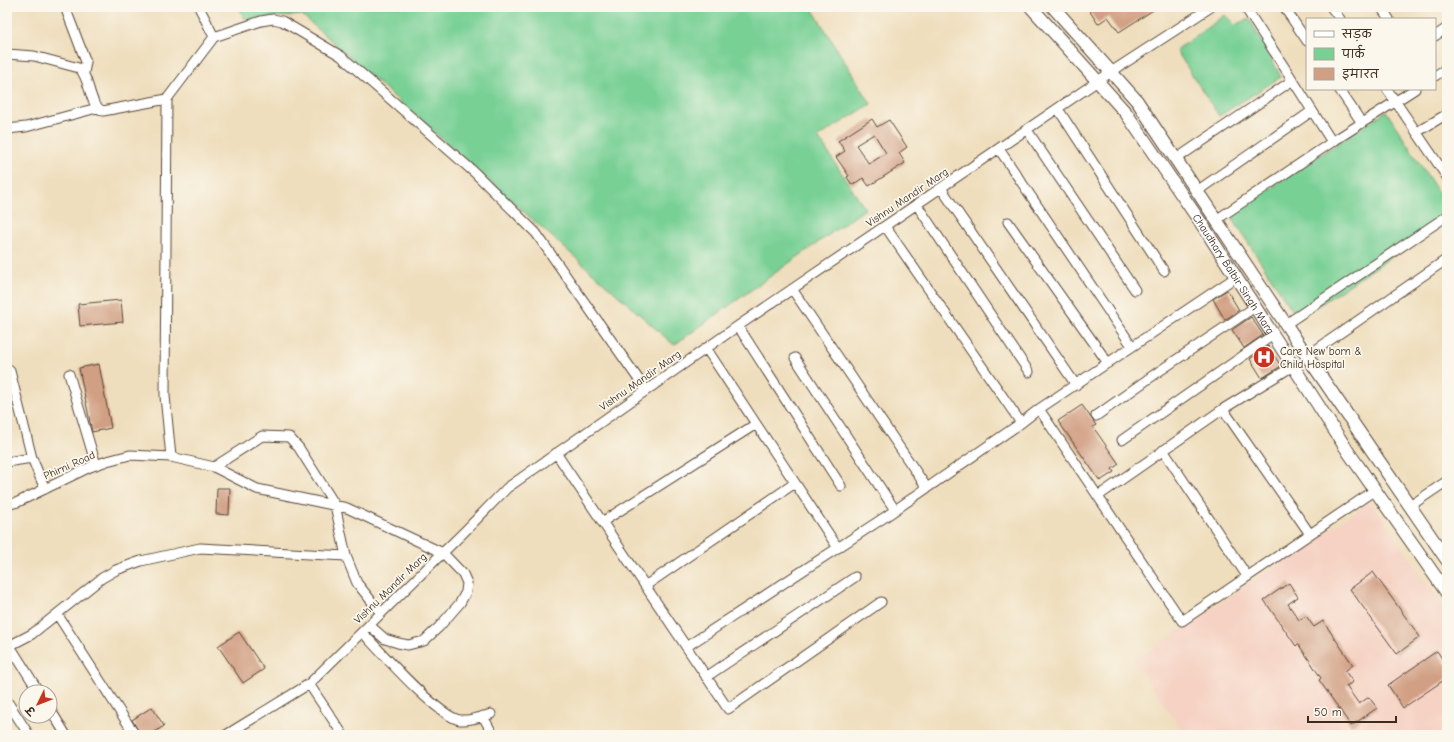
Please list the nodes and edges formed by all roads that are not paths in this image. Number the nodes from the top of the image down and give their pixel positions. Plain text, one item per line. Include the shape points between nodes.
1 (65, 7) edge
2 (199, 7) edge
3 (1031, 7) edge
4 (1053, 7) edge
5 (1245, 7) edge
6 (1284, 7) edge
7 (1331, 7) edge
8 (1381, 7) edge
9 (1206, 8) edge
10 (1339, 18) edge
11 (1388, 18) edge
12 (1447, 28) edge
13 (1436, 35) edge
14 (214, 37) junction
15 (1306, 40) edge
16 (7, 54) edge
17 (1447, 68) edge
18 (1112, 72) junction
19 (84, 73) junction
20 (1436, 75) edge
21 (1292, 79) junction
22 (1098, 82) junction
23 (1340, 90) edge
24 (1388, 90) edge
25 (1414, 90) edge
26 (167, 99) junction
27 (1396, 102) junction
28 (97, 108) junction
29 (1058, 109) junction
30 (1312, 111) junction
31 (1447, 114) edge
32 (1362, 123) junction
33 (7, 129) edge
34 (1027, 130) junction
35 (1417, 132) junction
36 (1332, 142) junction
37 (999, 149) junction
38 (1176, 159) junction
39 (1447, 177) edge
40 (941, 188) junction
41 (1197, 192) junction
42 (917, 205) junction
43 (1447, 216) edge
44 (1216, 220) junction
45 (1008, 222) dead end
46 (885, 226) junction
47 (1447, 259) edge
48 (1164, 271) dead end
49 (1236, 277) junction
50 (792, 289) junction
51 (1135, 290) dead end
52 (1255, 307) junction
53 (1286, 324) junction
54 (738, 326) junction
55 (1273, 335) junction
56 (1132, 346) junction
57 (706, 348) junction
58 (1307, 356) junction
59 (795, 358) dead end
60 (1108, 363) junction
61 (1293, 366) junction
62 (7, 368) edge
63 (1029, 372) dead end
64 (69, 374) dead end
65 (1076, 385) junction
66 (646, 390) junction
67 (1039, 409) junction
68 (1223, 409) junction
69 (1096, 416) dead end
70 (1021, 423) junction
71 (756, 424) junction
72 (1122, 440) dead end
73 (1163, 450) junction
74 (556, 453) junction
75 (171, 457) junction
76 (32, 458) junction
77 (7, 462) edge
78 (96, 465) junction
79 (214, 467) junction
80 (1447, 481) edge
81 (795, 483) junction
82 (841, 486) dead end
83 (927, 488) junction
84 (45, 489) junction
85 (1375, 490) junction
86 (1098, 496) junction
87 (7, 505) edge
88 (335, 505) junction
89 (1410, 506) junction
90 (895, 510) junction
91 (602, 522) junction
92 (1310, 534) junction
93 (838, 548) junction
94 (443, 553) junction
95 (346, 556) junction
96 (1447, 560) edge
97 (1248, 576) junction
98 (856, 577) dead end
99 (645, 586) junction
100 (1447, 593) edge
101 (881, 602) dead end
102 (381, 613) junction
103 (57, 614) junction
104 (370, 625) junction
105 (362, 632) junction
106 (8, 647) edge
107 (686, 647) junction
108 (706, 677) junction
109 (33, 684) edge
110 (309, 684) junction
111 (7, 701) edge
112 (58, 722) edge
113 (29, 735) edge
114 (66, 735) edge
115 (135, 735) edge
116 (226, 735) edge
117 (343, 735) edge
118 (493, 735) edge

1 - 19 street via 86,62
2 - 14 street
3 - 22 street, Chaudhary Balbir Singh Marg
4 - 18 street, Chaudhary Balbir Singh Marg
5 - 21 street
6 - 15 street
7 - 10 street
8 - 11 street
9 - 18 street, Vishnu Mandir Marg
12 - 13 street
14 - 26 street
14 - 66 street via 273,19 341,56 474,172 536,233
16 - 19 street via 34,56 77,67
17 - 20 street
18 - 22 street, Vishnu Mandir Marg
18 - 38 street, Chaudhary Balbir Singh Marg via 1137,101
19 - 28 street
21 - 30 street
21 - 38 street
22 - 29 street, Vishnu Mandir Marg
22 - 49 street, Chaudhary Balbir Singh Marg via 1126,114
23 - 32 street
24 - 27 street
25 - 27 street
26 - 28 street via 102,111
26 - 75 street via 165,396
27 - 32 street
27 - 35 street
28 - 33 street via 26,127
29 - 34 street, Vishnu Mandir Marg
29 - 48 street
30 - 36 street
30 - 41 street
31 - 35 street
32 - 36 street
34 - 37 street, Vishnu Mandir Marg
34 - 51 street
35 - 39 street
36 - 44 street
37 - 40 street, Vishnu Mandir Marg
37 - 56 street
38 - 41 street, Chaudhary Balbir Singh Marg
40 - 42 street, Vishnu Mandir Marg
40 - 65 street
41 - 44 street, Chaudhary Balbir Singh Marg
42 - 46 street, Vishnu Mandir Marg
42 - 63 street
43 - 53 street
44 - 53 street, Chaudhary Balbir Singh Marg
45 - 60 street
46 - 50 street, Vishnu Mandir Marg
46 - 70 street
47 - 58 street
49 - 52 street, Chaudhary Balbir Singh Marg
49 - 56 street
50 - 54 street, Vishnu Mandir Marg
50 - 83 street
52 - 55 street, Chaudhary Balbir Singh Marg
52 - 69 street
53 - 58 street, Chaudhary Balbir Singh Marg
54 - 57 street, Vishnu Mandir Marg
54 - 82 street
55 - 61 street, Chaudhary Balbir Singh Marg
55 - 72 street
56 - 60 street
57 - 66 street, Vishnu Mandir Marg
57 - 71 street
58 - 89 street, Chaudhary Balbir Singh Marg
59 - 90 street
60 - 65 street
61 - 68 street
61 - 85 street, Chaudhary Balbir Singh Marg
62 - 76 street via 10,371
64 - 78 street
65 - 67 street
66 - 74 street, Vishnu Mandir Marg
67 - 70 street
67 - 86 street
68 - 73 street
68 - 92 street
70 - 83 street
71 - 81 street
71 - 91 street
73 - 86 street
73 - 97 street
74 - 91 street
74 - 94 street, Vishnu Mandir Marg via 507,488
75 - 78 street, Phirni Road via 130,455
75 - 79 street, Phirni Road
76 - 77 street
76 - 84 street
78 - 84 street, Phirni Road
79 - 88 street, Phirni Road via 257,489
79 - 88 street via 262,436 289,437 299,448
80 - 89 street
81 - 93 street
81 - 99 street
83 - 90 street
84 - 87 street, Phirni Road
85 - 92 street
85 - 100 street, Chaudhary Balbir Singh Marg
86 - 97 street via 1182,621
88 - 94 street, Phirni Road via 347,508
88 - 95 street
89 - 96 street, Chaudhary Balbir Singh Marg
90 - 93 street
91 - 99 street
92 - 97 street
93 - 107 street
94 - 102 street, Vishnu Mandir Marg
94 - 104 street via 463,574 467,583 466,592 460,603 424,642 408,645 385,639
95 - 102 street via 357,583
95 - 103 street via 200,548 141,561 116,570
98 - 108 street
99 - 107 street
101 - 108 street via 728,709
102 - 104 street, Vishnu Mandir Marg
103 - 106 street via 32,634
103 - 115 street
104 - 105 street, Vishnu Mandir Marg
105 - 110 street, Vishnu Mandir Marg
105 - 118 street via 421,693 447,714 460,720 487,715
106 - 109 street
107 - 108 street
110 - 116 street, Vishnu Mandir Marg
110 - 117 street
111 - 113 street
112 - 114 street

